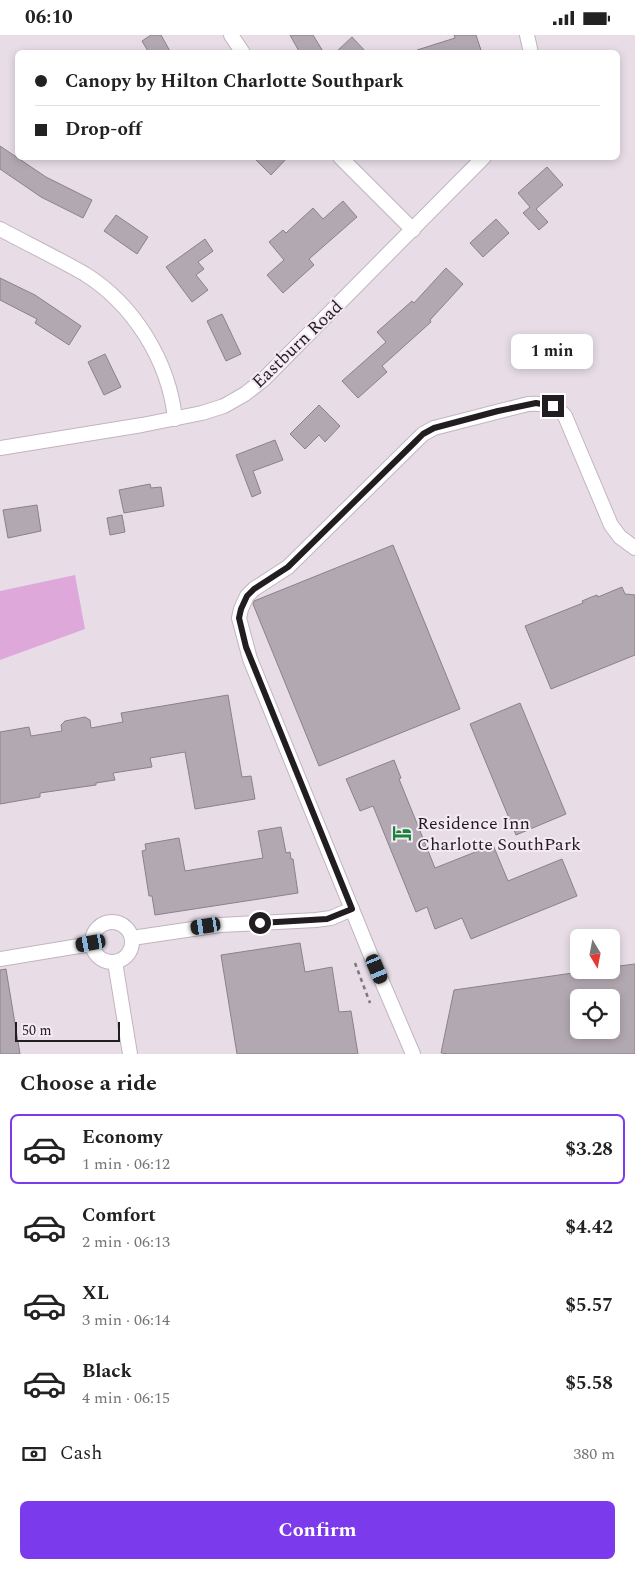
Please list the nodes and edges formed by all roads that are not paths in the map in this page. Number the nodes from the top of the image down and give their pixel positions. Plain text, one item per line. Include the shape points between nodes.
1 (231, 35) edge
2 (527, 35) edge
3 (241, 50) edge
4 (530, 50) edge
5 (343, 160) edge
6 (481, 160) edge
7 (0, 229) edge
8 (413, 230) junction
9 (175, 419) junction
10 (0, 448) edge
11 (635, 548) edge
12 (352, 909) junction
13 (132, 938) junction
14 (91, 943) junction
15 (0, 959) edge
16 (115, 962) junction
17 (130, 1054) edge
18 (413, 1054) edge

1 - 3 street
2 - 4 street
5 - 8 street
6 - 8 street, Eastburn Road
7 - 9 street via 85,275 124,307 155,352 167,381
8 - 9 street, Eastburn Road via 245,395 224,406
9 - 10 street, Eastburn Road
11 - 12 street via 620,537 612,525 568,420 553,406 536,403 434,428 423,434 288,567 247,596 240,614 243,638
12 - 13 street via 316,921 220,925
12 - 18 street
13 - 14 street via 125,926 112,921 99,925
13 - 16 street via 130,951
14 - 15 street
14 - 16 street via 96,956
16 - 17 street

